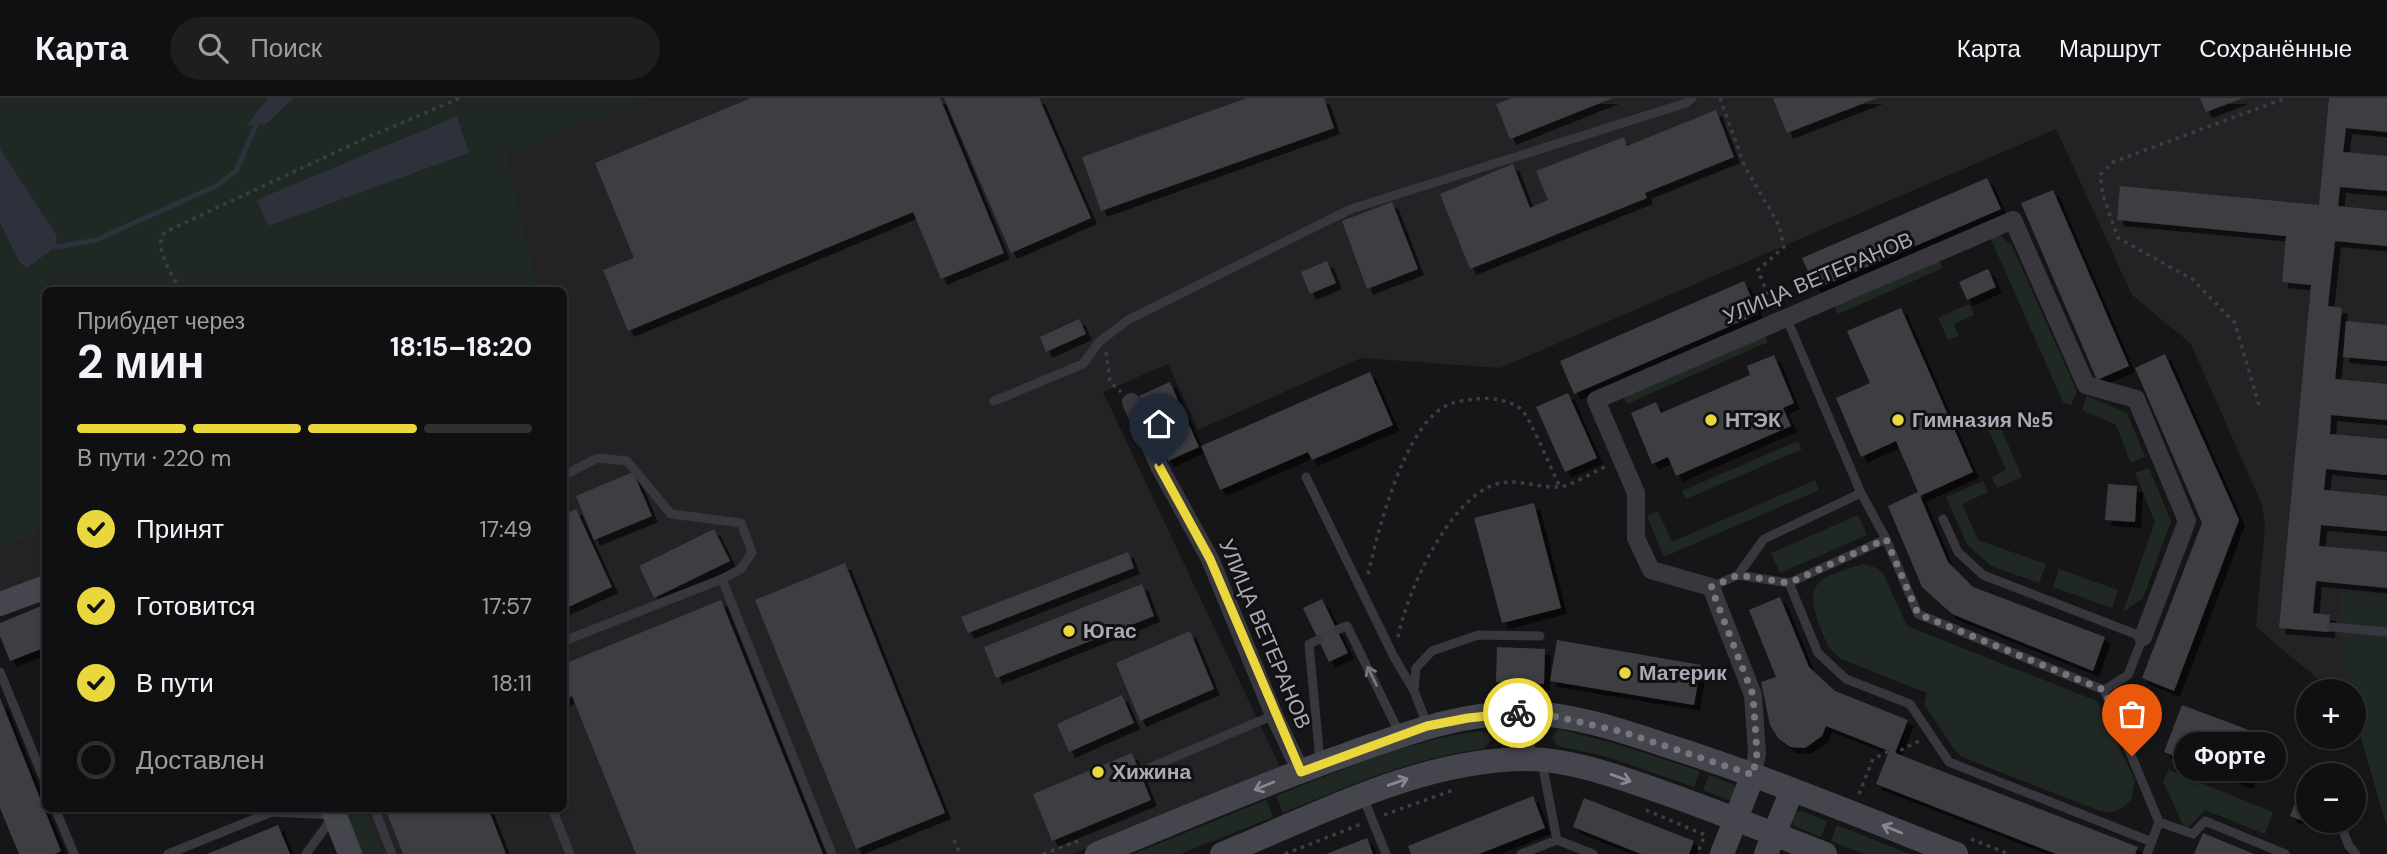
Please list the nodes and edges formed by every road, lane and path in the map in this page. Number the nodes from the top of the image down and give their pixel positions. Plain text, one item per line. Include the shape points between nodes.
1 (460, 98) edge
2 (1692, 98) edge
3 (1720, 98) edge
4 (2286, 98) edge
5 (179, 287) edge
6 (1782, 318) junction
7 (1105, 346) dead end
8 (1110, 382) dead end
9 (994, 401) dead end
10 (1131, 402) dead end
11 (2259, 405) dead end
12 (1622, 459) junction
13 (567, 474) edge
14 (1306, 477) dead end
15 (1560, 487) junction
16 (1861, 493) junction
17 (1943, 519) dead end
18 (1886, 539) junction
19 (1738, 575) junction
20 (722, 579) junction
21 (1789, 583) junction
22 (1711, 587) junction
23 (42, 588) edge
24 (0, 604) edge
25 (1370, 608) junction
26 (2331, 628) dead end
27 (1338, 630) dead end
28 (2387, 632) edge
29 (1541, 636) dead end
30 (2143, 637) junction
31 (567, 640) edge
32 (1318, 640) dead end
33 (1394, 657) junction
34 (0, 672) edge
35 (2104, 690) junction
36 (1414, 691) junction
37 (1521, 713) junction
38 (1274, 715) junction
39 (1427, 726) junction
40 (1401, 735) junction
41 (1930, 735) junction
42 (1532, 759) junction
43 (1149, 768) dead end
44 (1311, 768) junction
45 (42, 774) edge
46 (1753, 775) junction
47 (1467, 786) dead end
48 (1792, 790) junction
49 (1858, 794) dead end
50 (1363, 796) junction
51 (1637, 806) dead end
52 (57, 812) edge
53 (267, 812) edge
54 (333, 812) edge
55 (376, 812) edge
56 (554, 812) edge
57 (1372, 819) junction
58 (1735, 820) junction
59 (2160, 822) junction
60 (2344, 833) edge
61 (954, 840) dead end
62 (1558, 840) junction
63 (2152, 842) junction
64 (1770, 844) edge
65 (74, 854) edge
66 (168, 854) edge
67 (306, 854) edge
68 (350, 854) edge
69 (392, 854) edge
70 (570, 854) edge
71 (832, 854) edge
72 (960, 854) edge
73 (1097, 854) edge
74 (1222, 854) edge
75 (1285, 854) edge
76 (1386, 854) edge
77 (1521, 854) edge
78 (1593, 854) edge
79 (1698, 854) edge
80 (1722, 854) edge
81 (1825, 854) edge
82 (1956, 854) edge
83 (2147, 854) edge
84 (2286, 854) edge
85 (2356, 854) edge

1 - 5 path via 165,232 160,246
2 - 9 lane via 1351,209 1128,320 1099,342 1083,364
3 - 6 path via 1745,167 1779,225 1784,247 1758,270
4 - 11 path via 2113,162 2100,174 2118,238 2192,279 2235,323
6 - 12 street, УЛИЦА ВЕТЕРАНОВ via 1597,400
6 - 16 lane
6 - 30 street, УЛИЦА ВЕТЕРАНОВ via 2013,220 2085,385 2136,399 2187,521
7 - 8 path
10 - 38 street, УЛИЦА ВЕТЕРАНОВ via 1159,466 1210,559
12 - 15 path
12 - 22 street, УЛИЦА ВЕТЕРАНОВ via 1636,493 1636,538 1651,570
13 - 20 lane via 598,458 627,461 671,514 741,523 752,552 741,569
14 - 25 lane
15 - 25 path via 1523,411 1505,401 1479,399 1448,405 1425,422 1403,461 1367,574
15 - 33 path via 1524,482 1493,485 1468,502 1444,528 1403,612
16 - 18 lane
16 - 19 lane via 1764,539
17 - 30 lane via 1958,552 1983,575
18 - 21 lane
18 - 35 lane via 1918,614
19 - 21 lane
19 - 22 lane
20 - 31 lane
20 - 71 lane
21 - 41 lane via 1818,653 1846,680 1910,704
22 - 46 street via 1753,695 1757,753
23 - 24 street
25 - 33 lane
26 - 28 lane
40 -> 27 lane via 1347,626
29 - 36 lane via 1478,635 1432,651 1416,668
30 - 35 lane via 2129,675
32 - 44 lane via 1309,644
33 - 36 lane
34 - 45 lane
35 - 59 lane
36 - 39 lane
37 - 39 street
37 - 42 street
37 - 46 street via 1623,732
38 - 43 lane
38 - 44 street, УЛИЦА ВЕТЕРАНОВ
39 - 40 street
40 - 44 street
41 - 49 path via 1872,759
41 - 63 lane via 1949,762
50 -> 42 street via 1401,780 1458,767
42 -> 58 street via 1610,774
42 - 62 lane
44 -> 73 street
46 - 48 street
46 - 58 street
47 - 57 path
48 - 64 street
82 -> 48 street
50 - 57 lane
50 - 74 street
51 - 79 path via 1705,835
52 - 65 lane
53 - 66 lane
54 - 67 lane
54 - 68 street
55 - 69 lane
56 - 70 lane
57 - 75 path
57 - 76 lane
58 - 64 street
58 - 80 street
59 - 63 lane
59 - 84 lane via 2193,834 2205,821
60 - 85 lane
61 - 72 path
62 - 77 lane
62 - 78 lane
63 - 83 lane
64 - 81 street

